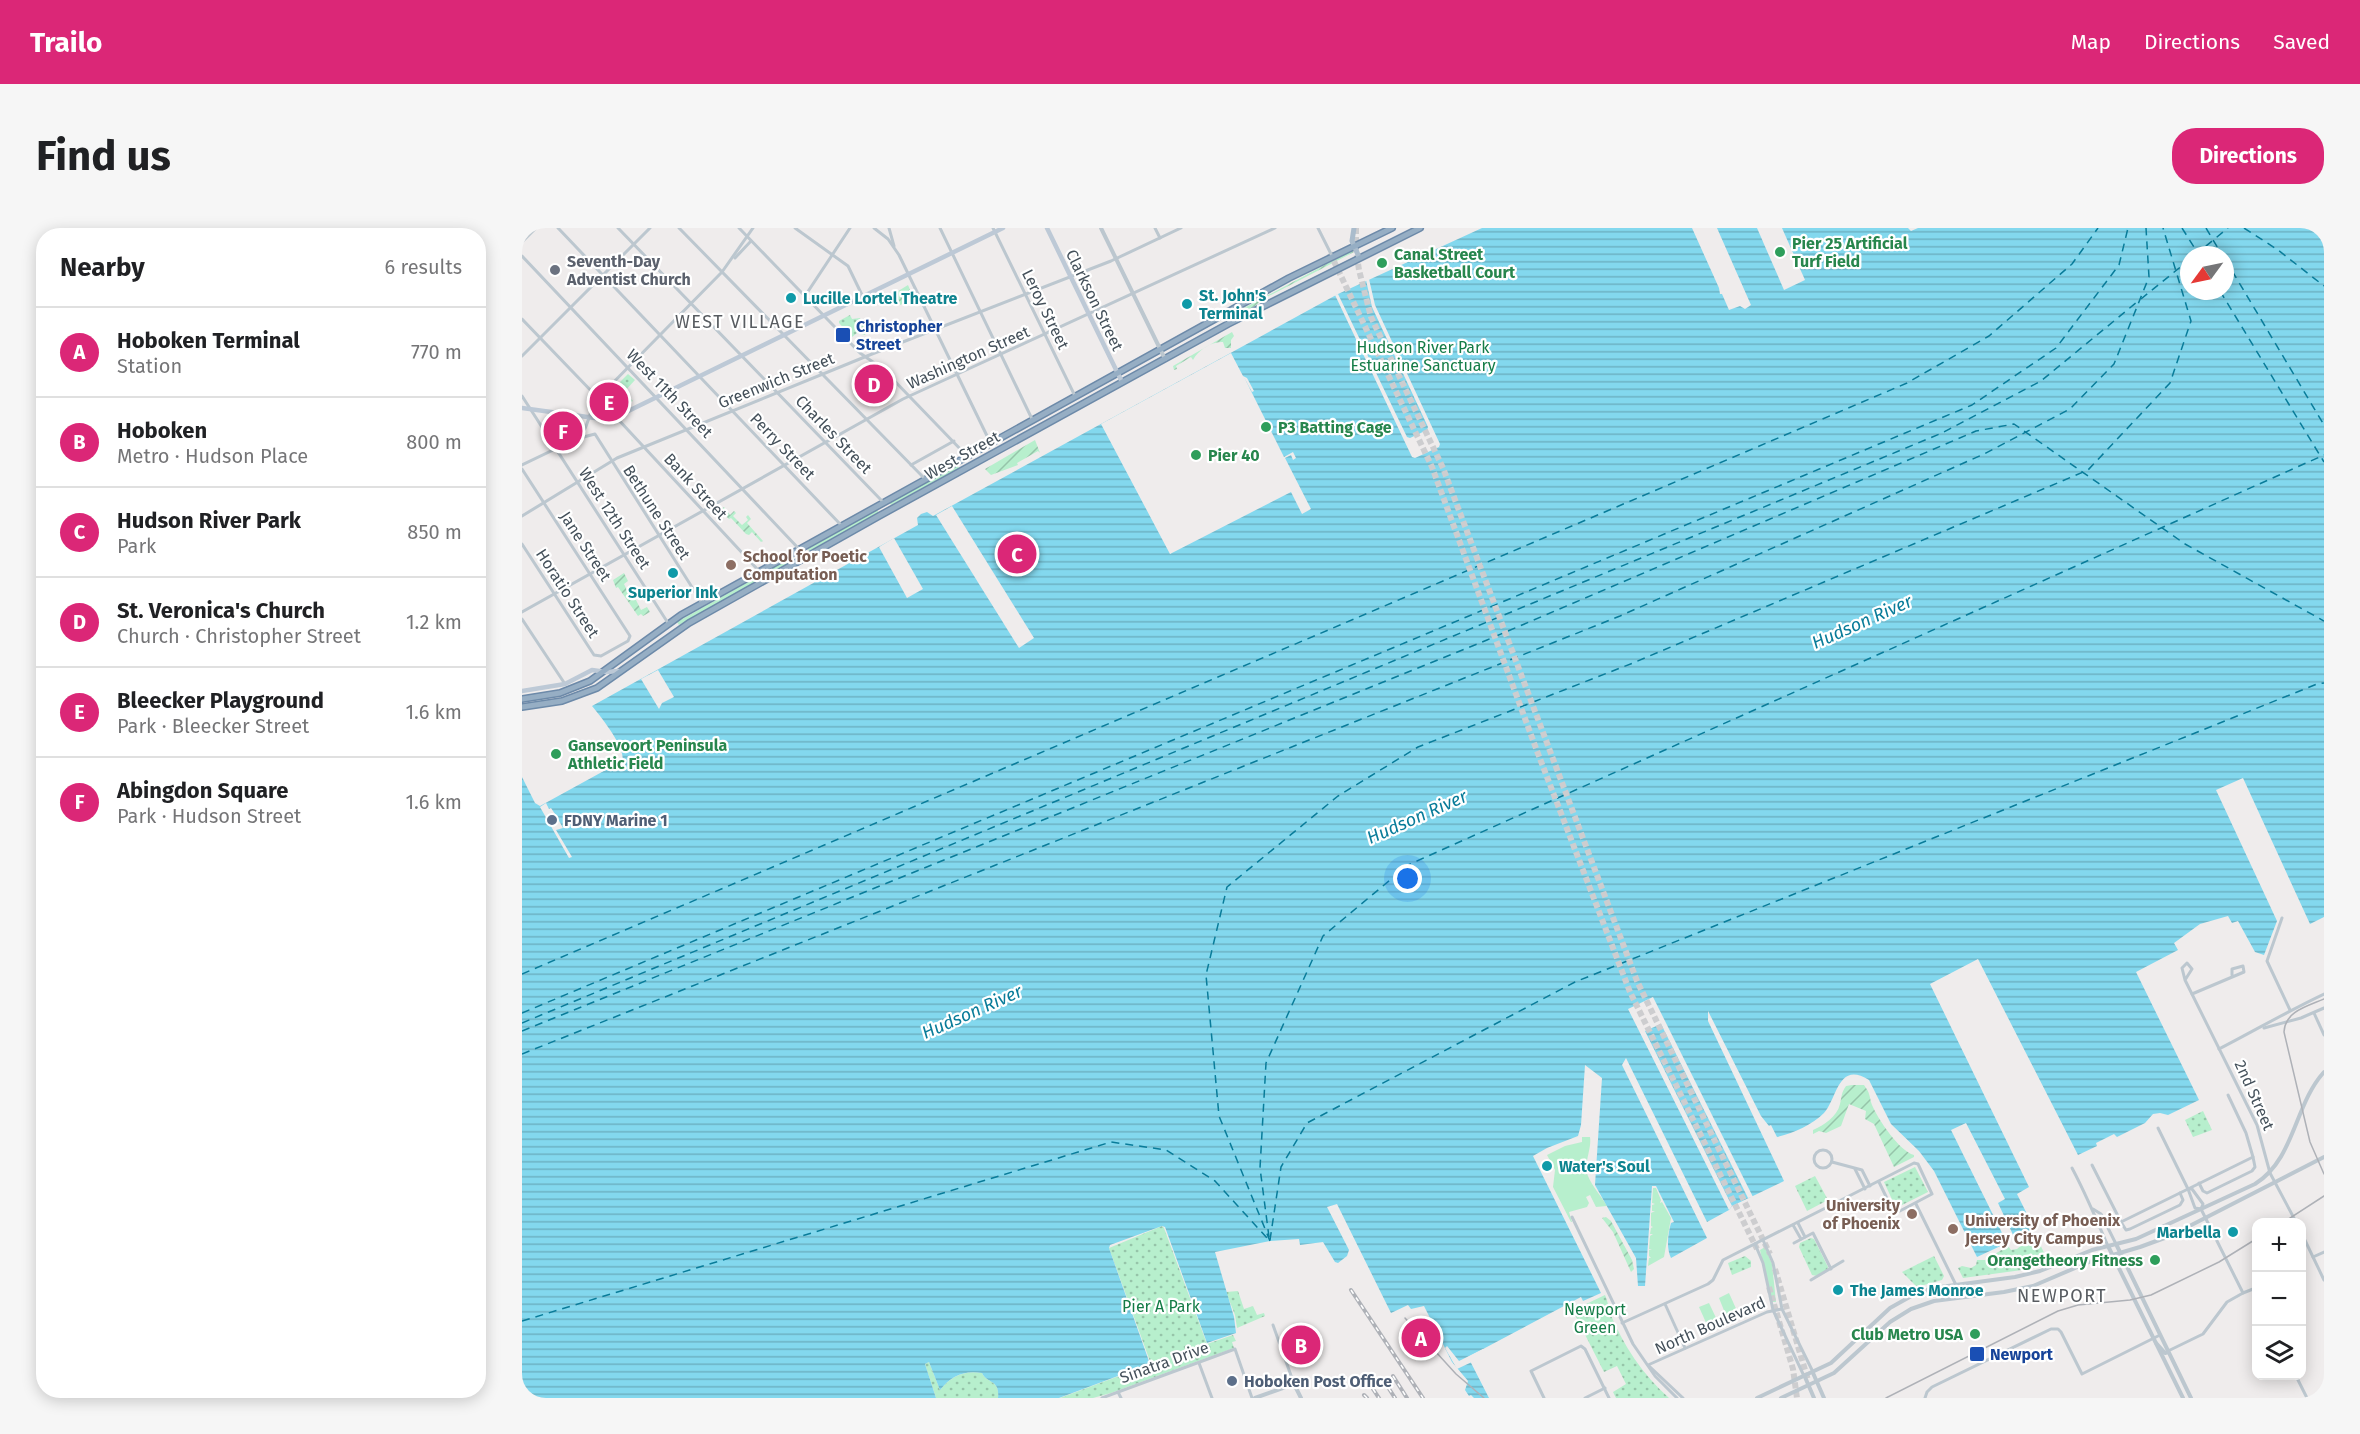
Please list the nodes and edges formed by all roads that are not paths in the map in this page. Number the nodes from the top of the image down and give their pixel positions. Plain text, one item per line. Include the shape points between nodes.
1 (536, 228) edge
2 (558, 228) edge
3 (618, 228) edge
4 (650, 228) edge
5 (679, 228) edge
6 (739, 228) edge
7 (753, 228) edge
8 (795, 228) edge
9 (850, 228) edge
10 (874, 228) edge
11 (889, 228) edge
12 (940, 228) edge
13 (1003, 228) edge
14 (1047, 228) edge
15 (1101, 228) edge
16 (1155, 228) edge
17 (1181, 228) edge
18 (1275, 228) edge
19 (1318, 228) edge
20 (1354, 228) edge
21 (1392, 228) edge
22 (1420, 228) edge
23 (994, 230) edge
24 (747, 237) junction
25 (1160, 238) junction
26 (1397, 239) junction
27 (751, 241) junction
28 (522, 242) edge
29 (634, 244) junction
30 (1354, 245) junction
31 (895, 248) junction
32 (952, 253) junction
33 (834, 254) junction
34 (522, 255) edge
35 (1332, 256) junction
36 (1359, 257) junction
37 (1116, 259) junction
38 (731, 261) junction
39 (722, 272) junction
40 (908, 274) junction
41 (604, 275) junction
42 (1071, 277) junction
43 (1133, 293) junction
44 (1025, 294) junction
45 (806, 296) junction
46 (863, 297) junction
47 (691, 303) junction
48 (572, 308) junction
49 (980, 312) junction
50 (1089, 314) junction
51 (824, 315) junction
52 (522, 319) edge
53 (935, 329) junction
54 (660, 334) junction
55 (784, 335) junction
56 (1045, 335) junction
57 (541, 339) junction
58 (1160, 349) junction
59 (1001, 355) junction
60 (522, 356) edge
61 (742, 356) junction
62 (866, 356) junction
63 (1165, 359) junction
64 (628, 367) junction
65 (1117, 372) junction
66 (822, 374) junction
67 (957, 374) junction
68 (700, 376) junction
69 (1122, 382) junction
70 (777, 393) junction
71 (522, 396) edge
72 (909, 396) junction
73 (1075, 396) junction
74 (657, 397) junction
75 (598, 398) junction
76 (522, 408) edge
77 (531, 409) junction
78 (732, 411) junction
79 (588, 417) junction
80 (616, 417) junction
81 (1032, 419) junction
82 (867, 420) junction
83 (687, 429) junction
84 (576, 439) junction
85 (954, 441) junction
86 (990, 442) junction
87 (825, 443) junction
88 (643, 447) junction
89 (556, 449) junction
90 (966, 455) junction
91 (610, 461) junction
92 (785, 465) junction
93 (911, 465) junction
94 (522, 467) edge
95 (924, 478) junction
96 (577, 482) junction
97 (743, 489) junction
98 (883, 502) junction
99 (544, 503) junction
100 (704, 511) junction
101 (522, 516) edge
102 (841, 525) junction
103 (659, 537) junction
104 (522, 544) edge
105 (799, 549) junction
106 (625, 556) junction
107 (759, 571) junction
108 (591, 575) junction
109 (555, 594) junction
110 (702, 603) junction
111 (522, 612) edge
112 (522, 619) edge
113 (668, 623) junction
114 (594, 655) joint
115 (623, 671) junction
116 (604, 672) junction
117 (565, 684) junction
118 (522, 691) edge
119 (522, 699) edge
120 (522, 707) edge
121 (2282, 918) dead end
122 (2232, 975) junction
123 (2185, 980) junction
124 (2192, 994) junction
125 (2324, 994) edge
126 (2324, 1008) edge
127 (2290, 1010) junction
128 (2314, 1013) junction
129 (2259, 1029) junction
130 (2324, 1035) edge
131 (2219, 1049) junction
132 (2324, 1072) edge
133 (2228, 1095) dead end
134 (2158, 1128) dead end
135 (2253, 1157) junction
136 (2324, 1157) edge
137 (1832, 1162) junction
138 (2092, 1165) dead end
139 (2072, 1168) dead end
140 (1855, 1169) junction
141 (2270, 1173) junction
142 (1878, 1182) junction
143 (2199, 1183) junction
144 (2276, 1183) junction
145 (1870, 1186) junction
146 (2188, 1188) junction
147 (1865, 1189) junction
148 (2180, 1193) junction
149 (1916, 1204) junction
150 (2093, 1209) junction
151 (2201, 1209) junction
152 (1572, 1217) dead end
153 (2206, 1218) junction
154 (2294, 1218) edge
155 (2121, 1222) junction
156 (1796, 1224) junction
157 (1803, 1238) junction
158 (1763, 1240) junction
159 (1794, 1243) dead end
160 (1755, 1244) junction
161 (2116, 1244) junction
162 (2306, 1244) edge
163 (2108, 1246) junction
164 (2324, 1252) edge
165 (2119, 1253) junction
166 (2112, 1255) junction
167 (2313, 1257) junction
168 (1843, 1261) dead end
169 (1831, 1269) junction
170 (1811, 1280) dead end
171 (2324, 1280) edge
172 (1956, 1285) junction
173 (2252, 1289) edge
174 (2243, 1293) junction
175 (1665, 1304) junction
176 (1773, 1310) junction
177 (1782, 1310) junction
178 (1622, 1323) junction
179 (1273, 1325) dead end
180 (2160, 1335) junction
181 (2153, 1338) junction
182 (2156, 1344) junction
183 (1685, 1348) junction
184 (2168, 1352) junction
185 (1199, 1362) junction
186 (1648, 1365) junction
187 (1813, 1372) junction
188 (1804, 1377) junction
189 (2298, 1380) edge
190 (1817, 1382) junction
191 (1294, 1384) junction
192 (1809, 1386) junction
193 (1605, 1388) junction
194 (1118, 1392) junction
195 (1102, 1398) edge
196 (1120, 1398) edge
197 (1212, 1398) edge
198 (1253, 1398) edge
199 (1301, 1398) edge
200 (1545, 1398) edge
201 (1585, 1398) edge
202 (1610, 1398) edge
203 (1677, 1398) edge
204 (1683, 1398) edge
205 (1757, 1398) edge
206 (1781, 1398) edge
207 (1814, 1398) edge
208 (1824, 1398) edge
209 (1925, 1398) edge
210 (2183, 1398) edge
211 (2191, 1398) edge
212 (2307, 1398) edge

1 - 28 street
2 - 41 street, Perry Street
3 - 29 street, Charles Street
4 - 29 street
5 - 39 street
6 - 24 street
7 - 24 street
8 - 33 street
9 - 33 street
10 - 31 street
11 - 31 street
12 - 32 street
13 - 23 main road
14 - 42 main road, Clarkson Street
15 - 37 street
16 - 25 street
17 - 25 street, Greenwich Street
18 - 43 street, Washington Street
19 - 35 street
20 - 30 main road
21 - 26 highway
21 - 30 highway, West Street
22 - 26 highway, West Street
23 - 32 main road
23 - 44 street, Leroy Street
24 - 27 street
24 - 38 street
25 - 37 street, Greenwich Street
26 - 36 highway, West Street
27 - 38 street
27 - 45 street
29 - 41 street
29 - 47 street, Charles Street
30 - 35 highway, West Street
30 - 36 main road
31 - 40 street
32 - 40 main road
32 - 49 street
33 - 45 street
33 - 46 street via 848,266
34 - 48 street, West 11th Street
35 - 58 highway, West Street
36 - 63 highway, West Street
37 - 42 street, Greenwich Street
37 - 43 street
38 - 39 street
39 - 47 street
39 - 55 street
40 - 46 main road
40 - 53 street
41 - 48 street
41 - 54 street, Perry Street
42 - 44 street, Greenwich Street
42 - 50 main road, Clarkson Street
43 - 50 street, Washington Street
43 - 58 street
44 - 49 street, Greenwich Street
44 - 56 street, Leroy Street
45 - 51 street
46 - 51 main road
47 - 54 street
47 - 61 street, Charles Street
48 - 57 street
48 - 64 street, West 11th Street
49 - 53 street, Greenwich Street
49 - 59 street
50 - 56 street, Washington Street
50 - 65 main road, Clarkson Street
51 - 55 main road
51 - 62 street
52 - 57 street
53 - 62 street, Greenwich Street
53 - 67 street
54 - 64 street
54 - 68 street, Perry Street
55 - 61 main road
55 - 66 street
56 - 59 street, Washington Street
56 - 73 street, Leroy Street
57 - 60 street
57 - 75 street
58 - 63 street
58 - 65 highway, West Street
59 - 67 street, Washington Street
59 - 81 street
61 - 68 main road
61 - 70 street, Charles Street
62 - 66 street, Greenwich Street
62 - 72 street
63 - 69 highway, West Street
64 - 74 street, West 11th Street
64 - 75 street
65 - 69 main road, Clarkson Street
65 - 73 highway, West Street
66 - 70 street, Greenwich Street
66 - 82 street
67 - 72 street, Washington Street
67 - 86 street
68 - 74 main road
68 - 78 street, Perry Street
69 - 115 highway, West Street via 688,623
70 - 78 street, Greenwich Street
70 - 87 street, Charles Street
71 - 77 street, West 12th Street
72 - 82 street, Washington Street
72 - 85 street
73 - 81 highway, West Street
74 - 80 main road
74 - 83 street, West 11th Street
75 - 79 street
76 - 77 main road
77 - 79 main road
77 - 89 street, West 12th Street
78 - 83 street, Greenwich Street
78 - 92 street, Perry Street
79 - 80 main road
79 - 84 street via 584,432
80 - 88 street, Bank Street
81 - 86 highway, West Street
82 - 87 street, Washington Street
82 - 93 street
83 - 88 street, Greenwich Street
83 - 97 street, West 11th Street
84 - 89 street
84 - 91 street, Bethune Street via 594,434
85 - 90 street
85 - 93 street
86 - 90 highway, West Street
87 - 92 street, Washington Street
87 - 98 street, Charles Street
88 - 91 street, Greenwich Street
88 - 100 street, Bank Street
89 - 94 street
89 - 96 street, West 12th Street
90 - 95 highway, West Street
91 - 96 street, Greenwich Street
91 - 103 street, Bethune Street
92 - 97 street, Washington Street
92 - 102 street, Perry Street
93 - 95 street
94 - 99 street, Jane Street
95 - 98 highway, West Street
96 - 99 street, Greenwich Street
96 - 106 street, West 12th Street
97 - 100 street, Washington Street
97 - 105 street, West 11th Street
98 - 102 highway, West Street
99 - 101 street, Greenwich Street
99 - 108 street, Jane Street
100 - 103 street, Washington Street
100 - 107 street, Bank Street
102 - 105 highway, West Street
103 - 106 street, Washington Street
103 - 110 street, Bethune Street
104 - 109 street, Horatio Street
105 - 107 highway, West Street
106 - 108 street, Washington Street
106 - 113 street, West 12th Street
107 - 110 highway, West Street
108 - 109 street, Washington Street
108 - 114 street, Jane Street via 630,636 601,656
109 - 111 street, Washington Street
109 - 114 street, Horatio Street
110 - 113 highway, West Street
112 - 117 street
113 - 116 highway, West Street
115 - 116 main road
115 - 120 highway, West Street via 580,696
116 - 117 main road via 592,670
116 - 119 highway, West Street via 565,691
117 - 118 main road
121 - 127 street via 2267,961
122 - 122 street via 2245,971 2243,966 2232,969
122 - 124 street
123 - 123 street, 2nd Street via 2192,969 2187,963 2182,971
123 - 124 street, 2nd Street
124 - 131 street, 2nd Street
125 - 127 street
126 - 128 street
127 - 129 street
128 - 129 street
128 - 130 street
129 - 131 street
131 - 141 street, 2nd Street via 2257,1125
132 - 141 street
133 - 135 street
134 - 146 street
135 - 143 street
135 - 143 street via 2252,1171 2207,1193
136 - 144 street
137 - 137 street via 1832,1156 1825,1150 1815,1156 1820,1167
137 - 140 street
138 - 155 street
139 - 150 street
140 - 145 street via 1862,1170
140 - 147 street
141 - 144 street, 2nd Street
141 - 151 street
142 - 145 street
142 - 149 street via 1894,1213
142 - 149 street via 1918,1164 1932,1194
143 - 146 street
144 - 153 street
144 - 154 street, 2nd Street
145 - 147 street
146 - 148 street
146 - 151 street via 2195,1208
146 - 151 street via 2203,1204
147 - 156 street
148 - 155 street
148 - 155 street via 2180,1205 2130,1229 2126,1230
149 - 172 street
150 - 161 street via 2101,1214
150 - 163 street
151 - 153 street
151 - 161 street
152 - 178 street
153 - 165 street via 2164,1239
153 - 174 street
156 - 157 street
156 - 158 street
157 - 159 street
157 - 169 street via 1813,1233
158 - 160 street
158 - 177 street via 1772,1260
160 - 175 street via 1720,1262 1711,1283
160 - 176 street
161 - 163 street
161 - 165 street
162 - 167 street
163 - 166 street
163 - 172 street via 2040,1271
164 - 167 street
165 - 166 street
165 - 180 street
166 - 181 street
166 - 190 street via 2033,1286 1915,1307 1890,1322 1839,1370
167 - 171 street
168 - 169 street
169 - 170 street
172 - 187 street via 1922,1291 1899,1302 1839,1358
173 - 174 street
174 - 184 street via 2226,1302 2203,1334
175 - 178 street
175 - 183 street
176 - 177 street, North Boulevard
176 - 183 street, North Boulevard
176 - 188 street
177 - 187 street
178 - 186 street
179 - 191 street
180 - 181 street
180 - 184 street
181 - 182 street
181 - 209 street via 2082,1374 2061,1332 2051,1329 1932,1388
182 - 184 street
182 - 210 street
183 - 186 street, North Boulevard
184 - 211 street
185 - 194 street, Sinatra Drive
185 - 197 street
185 - 198 street, Sinatra Drive via 1235,1349
186 - 203 street
186 - 204 street
187 - 188 street
187 - 190 street
188 - 192 street
188 - 205 street
189 - 212 street
190 - 192 street
190 - 208 street
191 - 198 street
191 - 199 street
192 - 206 street
192 - 207 street
193 - 200 street via 1582,1346 1531,1371
193 - 201 street
193 - 202 street
194 - 195 street, Sinatra Drive
194 - 196 street

